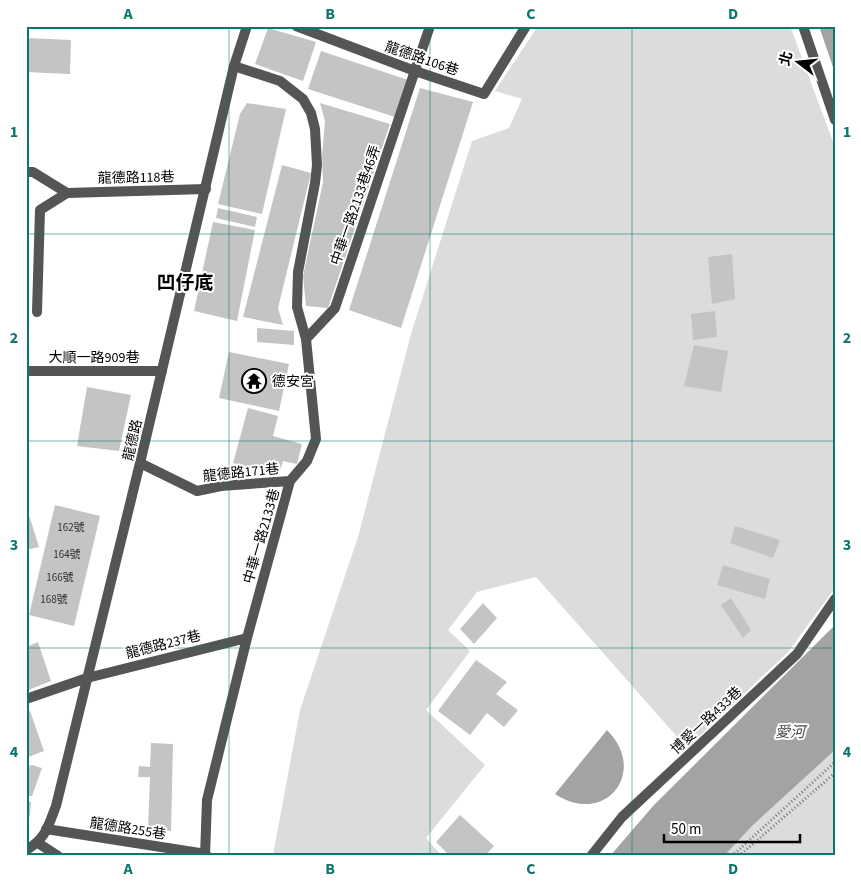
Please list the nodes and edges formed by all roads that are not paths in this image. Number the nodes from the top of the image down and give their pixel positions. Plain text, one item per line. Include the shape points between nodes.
1 (247, 26) edge
2 (296, 26) edge
3 (430, 26) edge
4 (526, 26) edge
5 (803, 26) edge
6 (234, 66) junction
7 (415, 71) junction
8 (835, 120) edge
9 (26, 172) edge
10 (206, 189) junction
11 (67, 193) junction
12 (37, 312) dead end
13 (306, 339) junction
14 (26, 371) edge
15 (162, 371) junction
16 (140, 462) junction
17 (290, 481) junction
18 (835, 599) edge
19 (247, 638) junction
20 (86, 678) junction
21 (26, 699) edge
22 (46, 830) junction
23 (38, 843) junction
24 (26, 850) edge
25 (206, 855) edge
26 (58, 856) edge
27 (591, 856) edge

1 - 6 street, 龍德路
2 - 7 street, 龍德路106巷
3 - 7 street, 中華一路2133巷46弄
4 - 7 street, 龍德路106巷 via 484,94
5 - 8 street
6 - 10 street, 龍德路
6 - 13 street, 中華一路2133巷 via 280,81 303,98 311,113 317,165 298,272 297,307
7 - 13 street, 中華一路2133巷46弄 via 334,308
9 - 11 street via 33,172
10 - 11 street, 龍德路118巷
10 - 15 street, 龍德路
11 - 12 street via 40,210
13 - 17 street, 中華一路2133巷 via 316,439 307,461
14 - 15 street, 大順一路909巷
15 - 16 street, 龍德路
16 - 17 street, 龍德路171巷 via 197,491
16 - 20 street, 龍德路
17 - 19 street, 中華一路2133巷
18 - 27 street, 博愛一路433巷 via 797,654 622,817
19 - 20 street, 龍德路237巷
19 - 25 street, 中華一路2133巷 via 207,800
20 - 21 street, 龍德路237巷
20 - 22 street, 龍德路 via 56,806
22 - 23 street, 龍德路
22 - 25 street, 龍德路255巷
23 - 24 street, 龍德路
23 - 26 street

